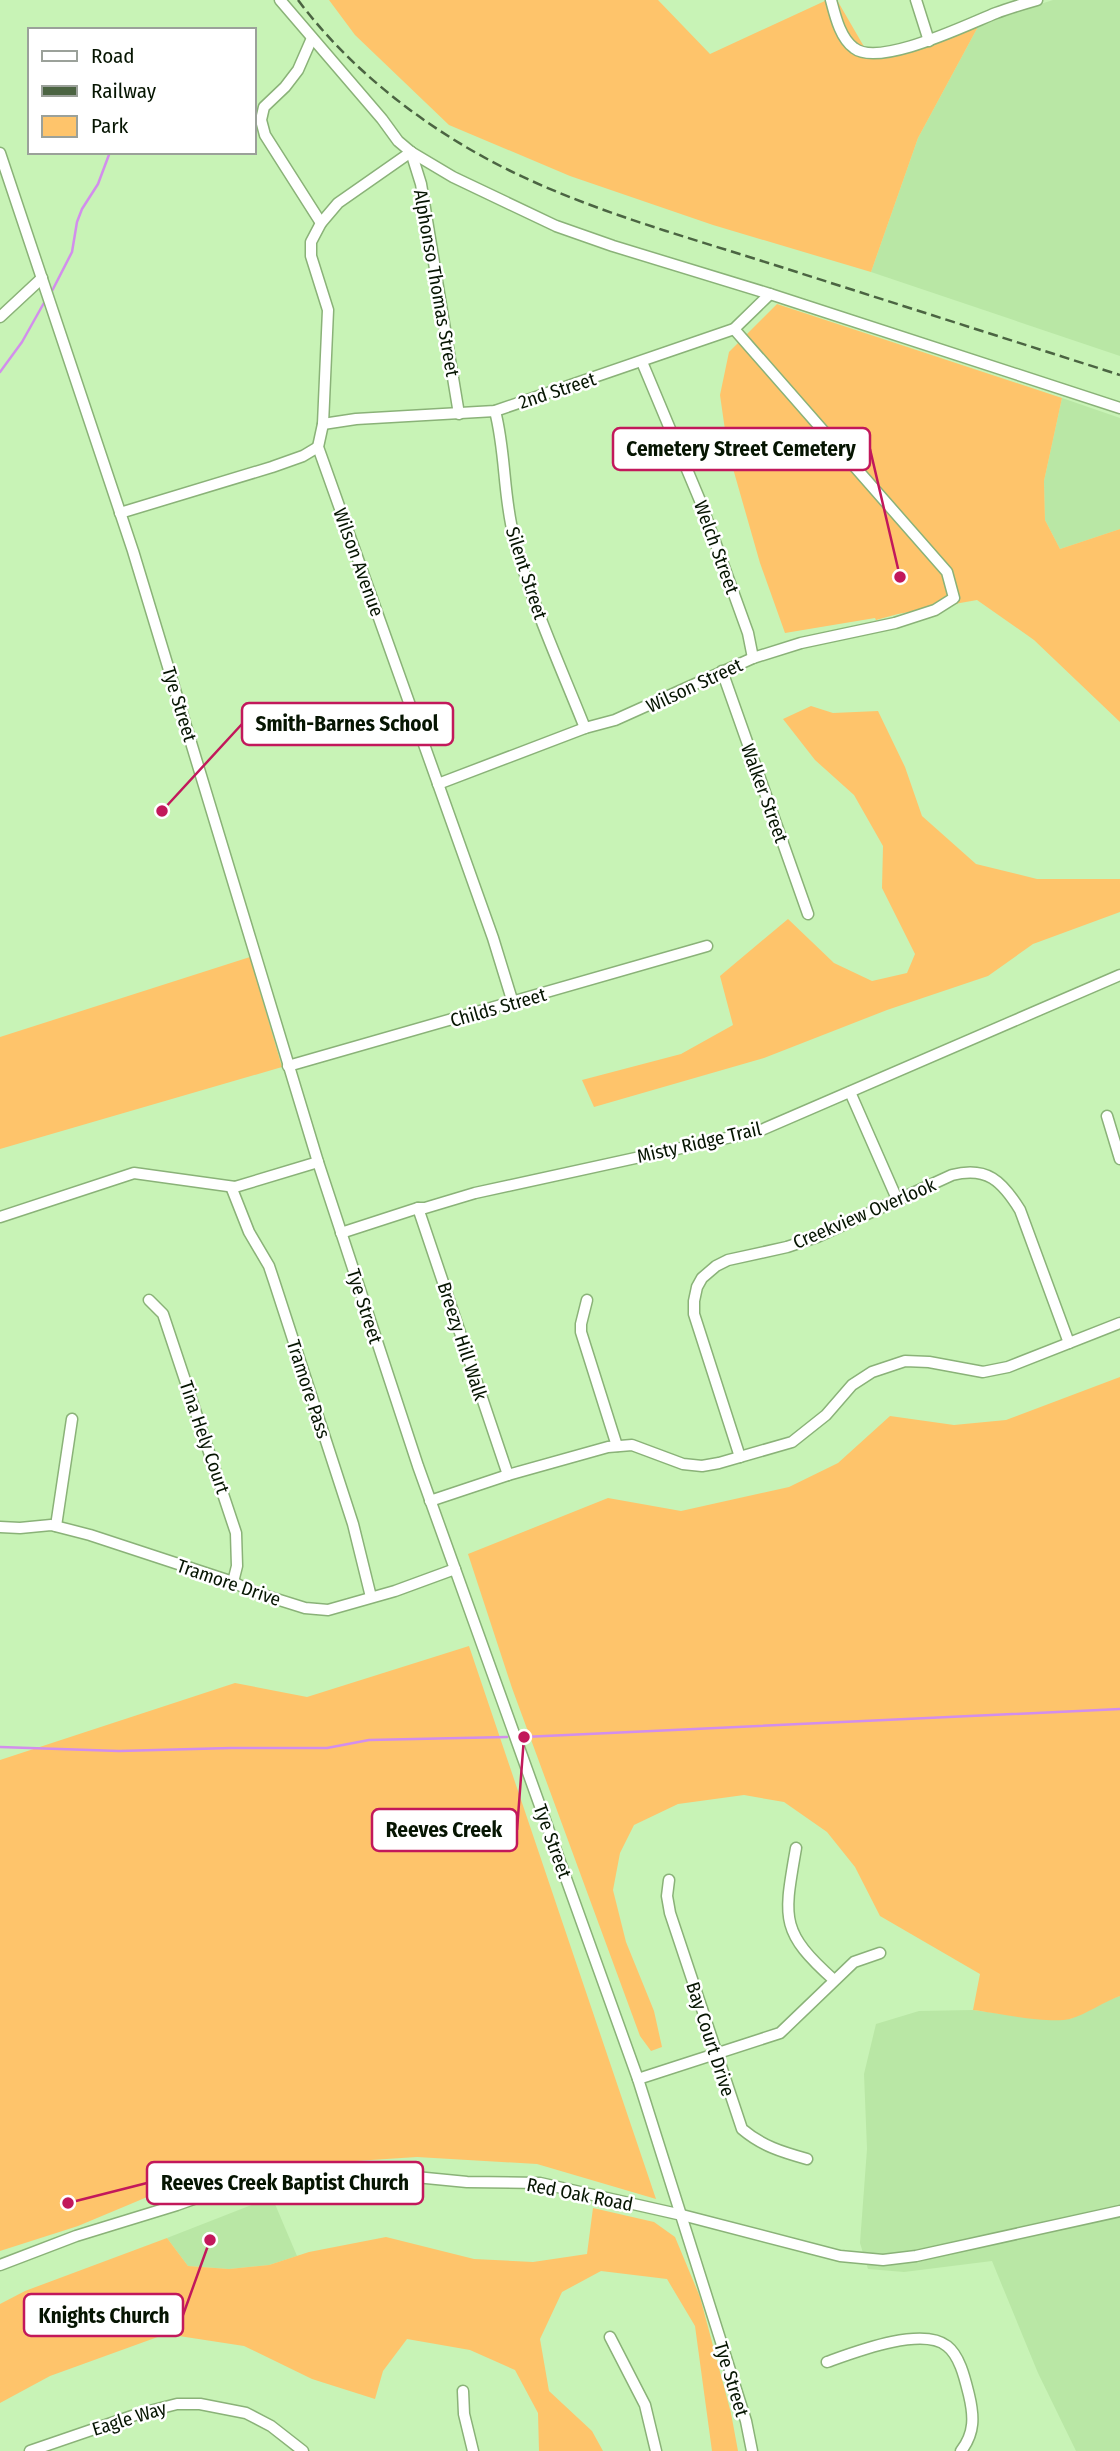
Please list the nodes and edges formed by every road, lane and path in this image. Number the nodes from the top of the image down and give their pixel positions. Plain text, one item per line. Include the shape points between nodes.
1 (280, 0) edge
2 (831, 0) edge
3 (916, 0) edge
4 (1037, 0) edge
5 (312, 38) junction
6 (929, 41) junction
7 (411, 152) junction
8 (0, 153) edge
9 (321, 223) junction
10 (43, 278) junction
11 (771, 294) junction
12 (0, 317) edge
13 (734, 329) junction
14 (642, 362) junction
15 (1120, 408) edge
16 (495, 411) junction
17 (459, 414) junction
18 (323, 424) junction
19 (318, 447) junction
20 (120, 513) junction
21 (753, 658) junction
22 (722, 671) junction
23 (585, 728) junction
24 (438, 784) junction
25 (808, 914) dead end
26 (707, 946) dead end
27 (1120, 975) edge
28 (513, 1003) junction
29 (288, 1066) junction
30 (850, 1092) junction
31 (1107, 1116) dead end
32 (1120, 1159) edge
33 (318, 1162) junction
34 (235, 1187) junction
35 (897, 1199) junction
36 (418, 1208) junction
37 (0, 1217) edge
38 (341, 1233) junction
39 (149, 1300) dead end
40 (587, 1300) dead end
41 (1120, 1323) edge
42 (1069, 1343) junction
43 (72, 1419) dead end
44 (617, 1446) junction
45 (740, 1457) junction
46 (508, 1475) junction
47 (430, 1501) junction
48 (56, 1526) junction
49 (0, 1527) edge
50 (455, 1569) junction
51 (233, 1582) junction
52 (370, 1597) junction
53 (796, 1848) dead end
54 (669, 1880) dead end
55 (880, 1953) dead end
56 (834, 1980) junction
57 (716, 2055) junction
58 (638, 2079) junction
59 (807, 2159) dead end
60 (1120, 2211) edge
61 (682, 2215) junction
62 (0, 2265) edge
63 (610, 2337) dead end
64 (827, 2362) dead end
65 (463, 2391) dead end
66 (30, 2451) edge
67 (303, 2451) edge
68 (472, 2451) edge
69 (656, 2451) edge
70 (752, 2451) edge
71 (961, 2451) edge

1 - 5 street
2 - 6 street via 844,36 854,49 870,54
3 - 6 street
4 - 6 street
5 - 7 street
5 - 9 street via 298,70 264,107 261,120 265,135
7 - 9 street via 338,203
7 - 11 street via 556,226
7 - 17 street, Alphonso Thomas Street via 421,184
8 - 10 street, Tye Street
9 - 18 street via 311,242 311,256 328,310
10 - 12 street
10 - 20 street, Tye Street
11 - 13 street, 2nd Street
11 - 15 street
13 - 14 street, 2nd Street
13 - 21 street, Wilson Street via 947,572 954,598 895,623
14 - 16 street, 2nd Street
14 - 21 street, Welch Street via 701,503
16 - 17 street, 2nd Street
16 - 23 street, Silent Street via 514,538
17 - 18 street, 2nd Street
18 - 19 street
19 - 20 street via 272,467
19 - 24 street, Wilson Avenue
20 - 29 street, Tye Street
21 - 22 street, Wilson Street
22 - 23 street, Wilson Street via 647,707
22 - 25 street, Walker Street
23 - 24 street, Wilson Street
24 - 28 street, Wilson Avenue
26 - 28 street, Childs Street
27 - 30 street, Misty Ridge Trail
28 - 29 street, Childs Street
29 - 33 street, Tye Street
30 - 35 street
30 - 36 street, Misty Ridge Trail via 759,1131
31 - 32 street
33 - 34 street
33 - 38 street, Tye Street
34 - 37 street via 134,1173
34 - 52 street, Tramore Pass via 249,1232 274,1281 353,1524
35 - 42 street, Creekview Overlook via 970,1170 995,1179 1020,1210
35 - 45 street, Creekview Overlook via 817,1237 728,1260 702,1278 694,1314
36 - 38 street, Misty Ridge Trail
36 - 46 street, Breezy Hill Walk
38 - 47 street, Tye Street
39 - 51 street, Tina Hely Court via 163,1314 227,1502 236,1533
40 - 44 street via 581,1332
41 - 42 street
42 - 45 street via 984,1372 905,1361 883,1368 852,1385 826,1415 792,1442
43 - 48 street
44 - 45 street via 702,1466
44 - 46 street
46 - 47 street
47 - 50 street, Tye Street
48 - 49 street, Tramore Drive
48 - 51 street, Tramore Drive
50 - 52 street, Tramore Drive
50 - 58 street, Tye Street
51 - 52 street, Tramore Drive via 305,1608 328,1610
53 - 56 street via 787,1902 791,1929 810,1958
54 - 57 street, Bay Court Drive via 670,1913
55 - 56 street via 854,1962
56 - 57 street via 780,2033
57 - 58 street
57 - 59 street, Bay Court Drive via 742,2129 772,2149
58 - 61 street, Tye Street
60 - 61 street, Red Oak Road via 883,2260 840,2256
61 - 62 street, Red Oak Road via 540,2183 385,2174 301,2178 222,2189
61 - 70 street, Tye Street
63 - 69 street via 645,2405
64 - 71 street via 863,2349 928,2337 947,2346 958,2361 973,2411 972,2435
65 - 68 street
66 - 67 street, Eagle Way via 177,2403 246,2413

